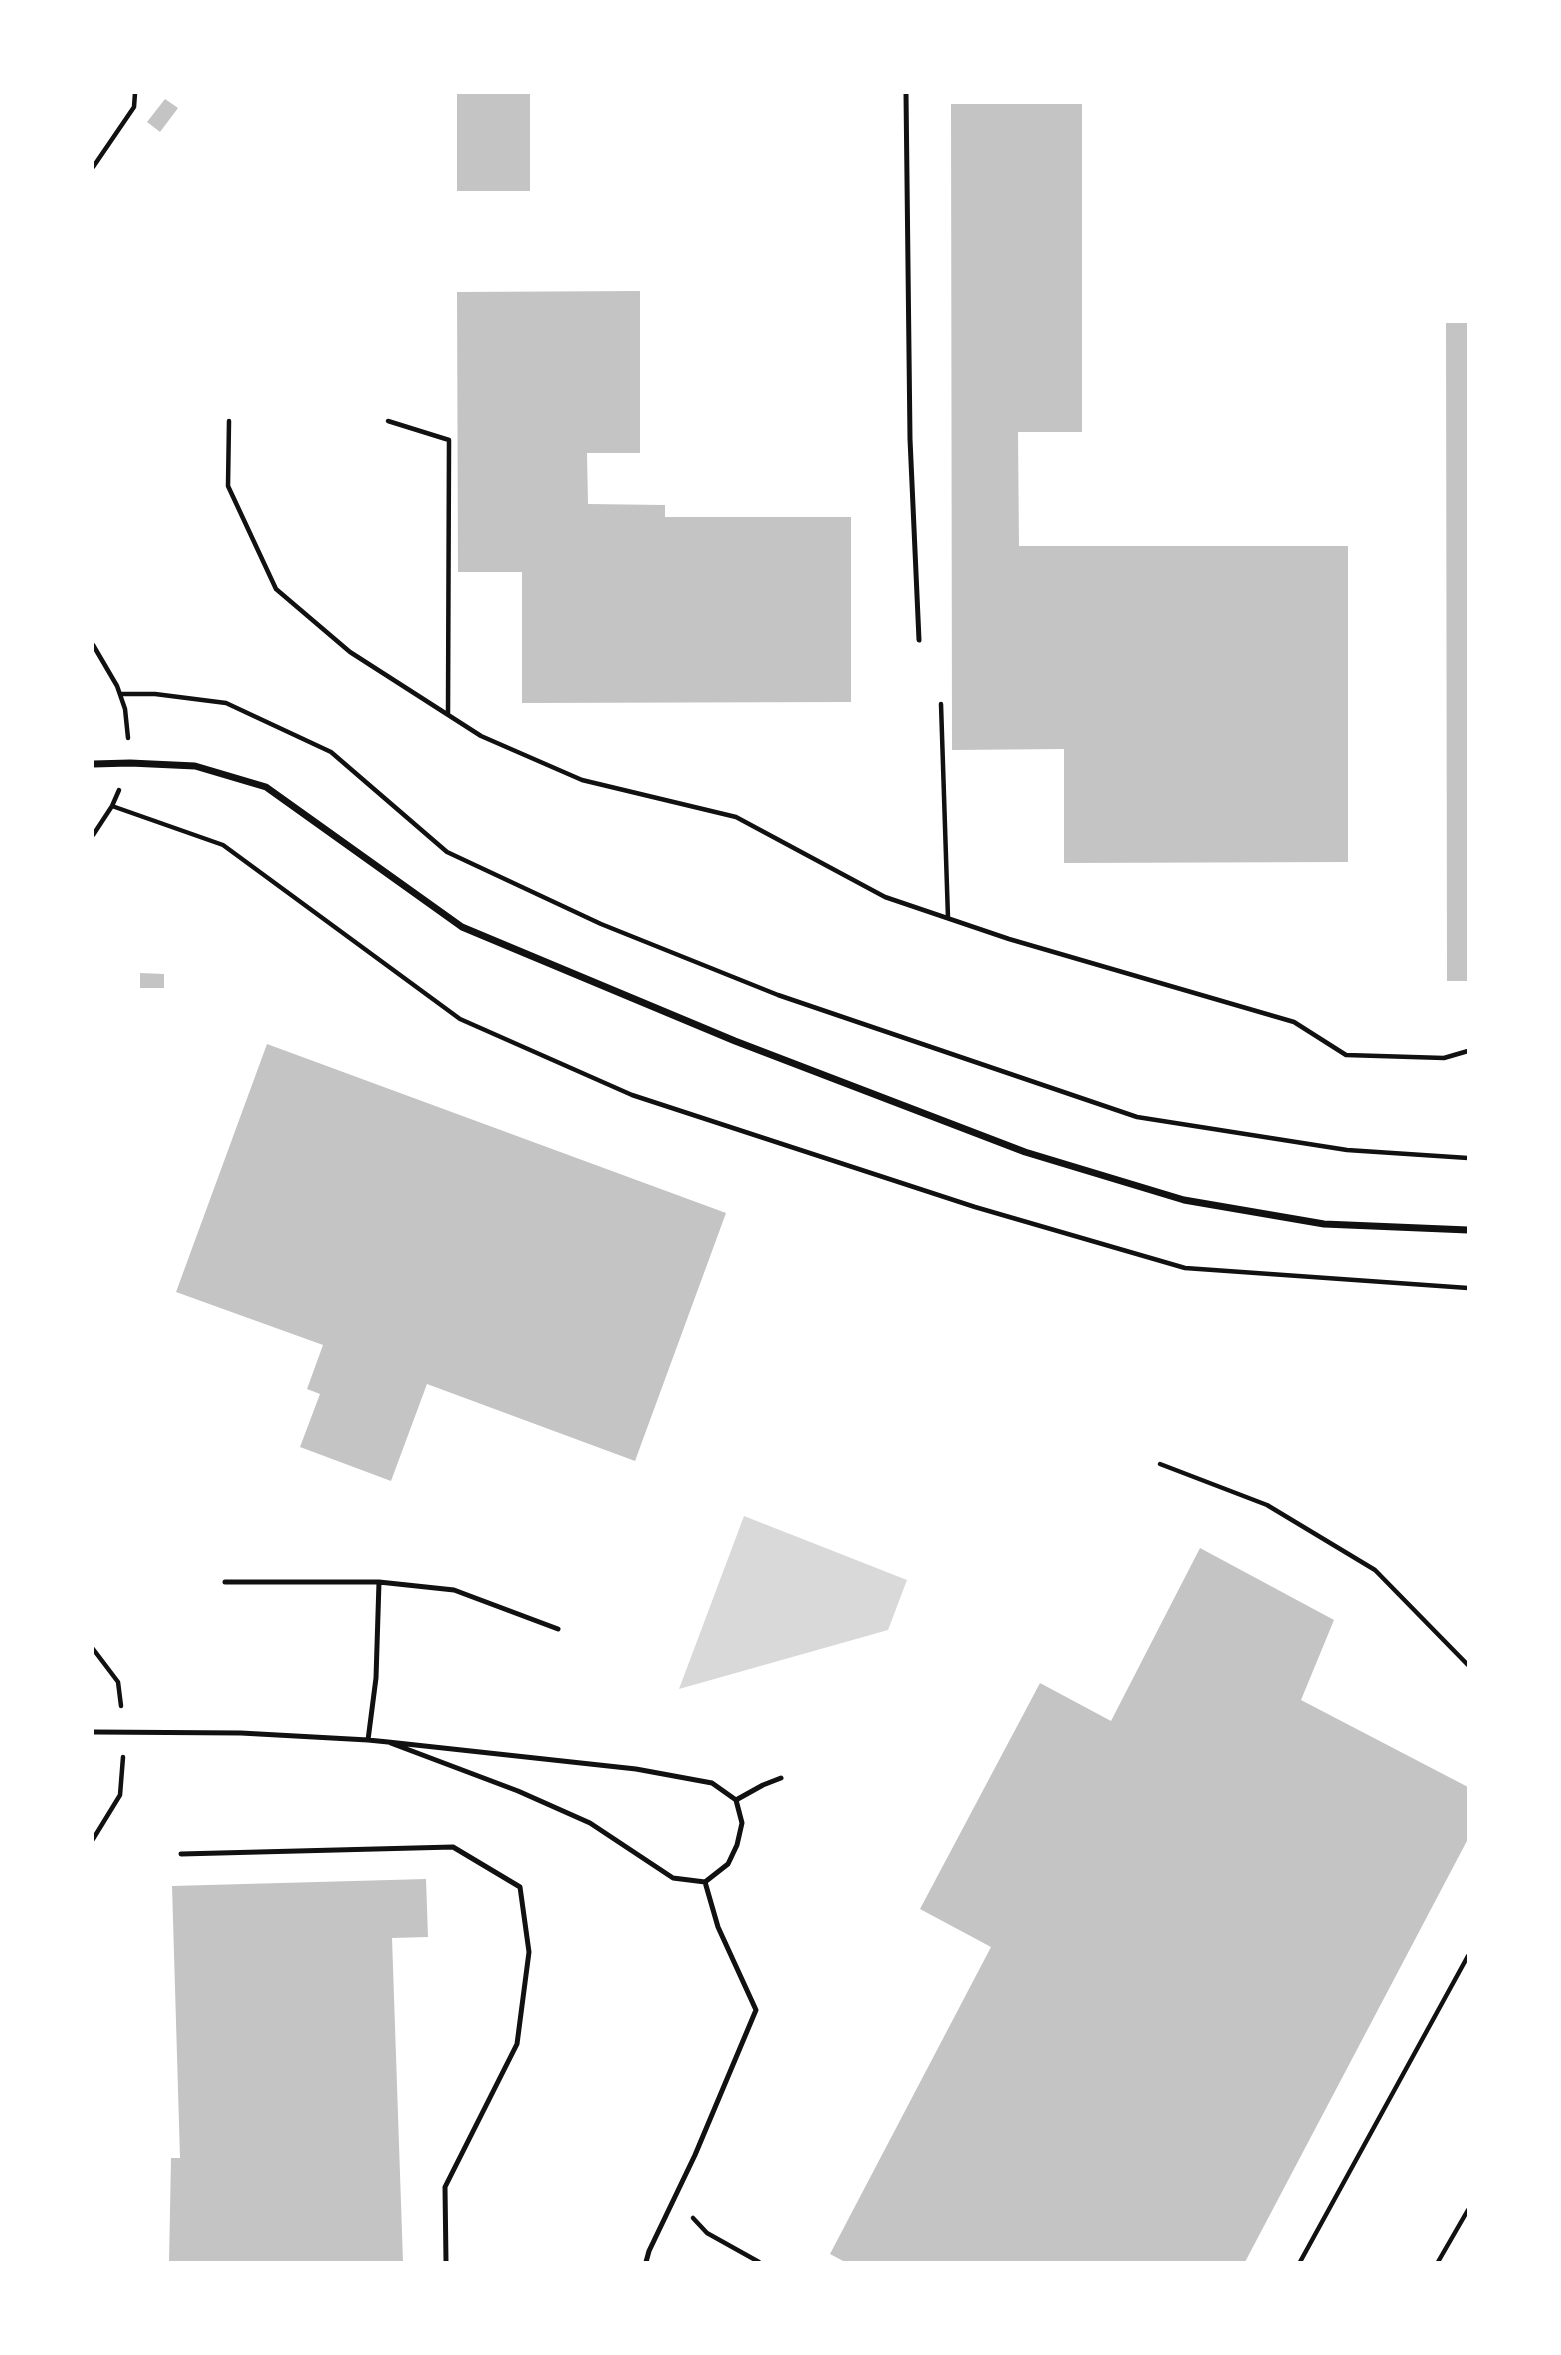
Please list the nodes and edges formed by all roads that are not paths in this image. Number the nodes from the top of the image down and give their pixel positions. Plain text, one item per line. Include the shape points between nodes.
1 (906, 93) edge
2 (919, 640) dead end
3 (93, 765) edge
4 (1468, 1230) edge
5 (379, 1582) junction
6 (225, 1583) dead end
7 (558, 1629) dead end
8 (93, 1732) edge
9 (368, 1740) junction
10 (387, 1742) junction
11 (781, 1778) dead end
12 (736, 1800) junction
13 (181, 1854) dead end
14 (705, 1882) junction
15 (446, 2262) edge
16 (646, 2262) edge

1 - 2 lane via 910,439
3 - 4 street via 195,766 265,788 462,927 735,1041 1025,1152 1184,1200 1324,1224
5 - 6 lane
5 - 7 lane via 454,1590
5 - 9 lane
8 - 9 lane
9 - 10 lane
10 - 12 lane via 636,1769 712,1783
10 - 14 lane via 590,1823 673,1878
11 - 12 lane
12 - 14 lane via 742,1823 737,1845 728,1864
13 - 15 lane via 453,1847 520,1887 529,1952 517,2044 444,2187
14 - 16 lane via 718,1927 756,2010

